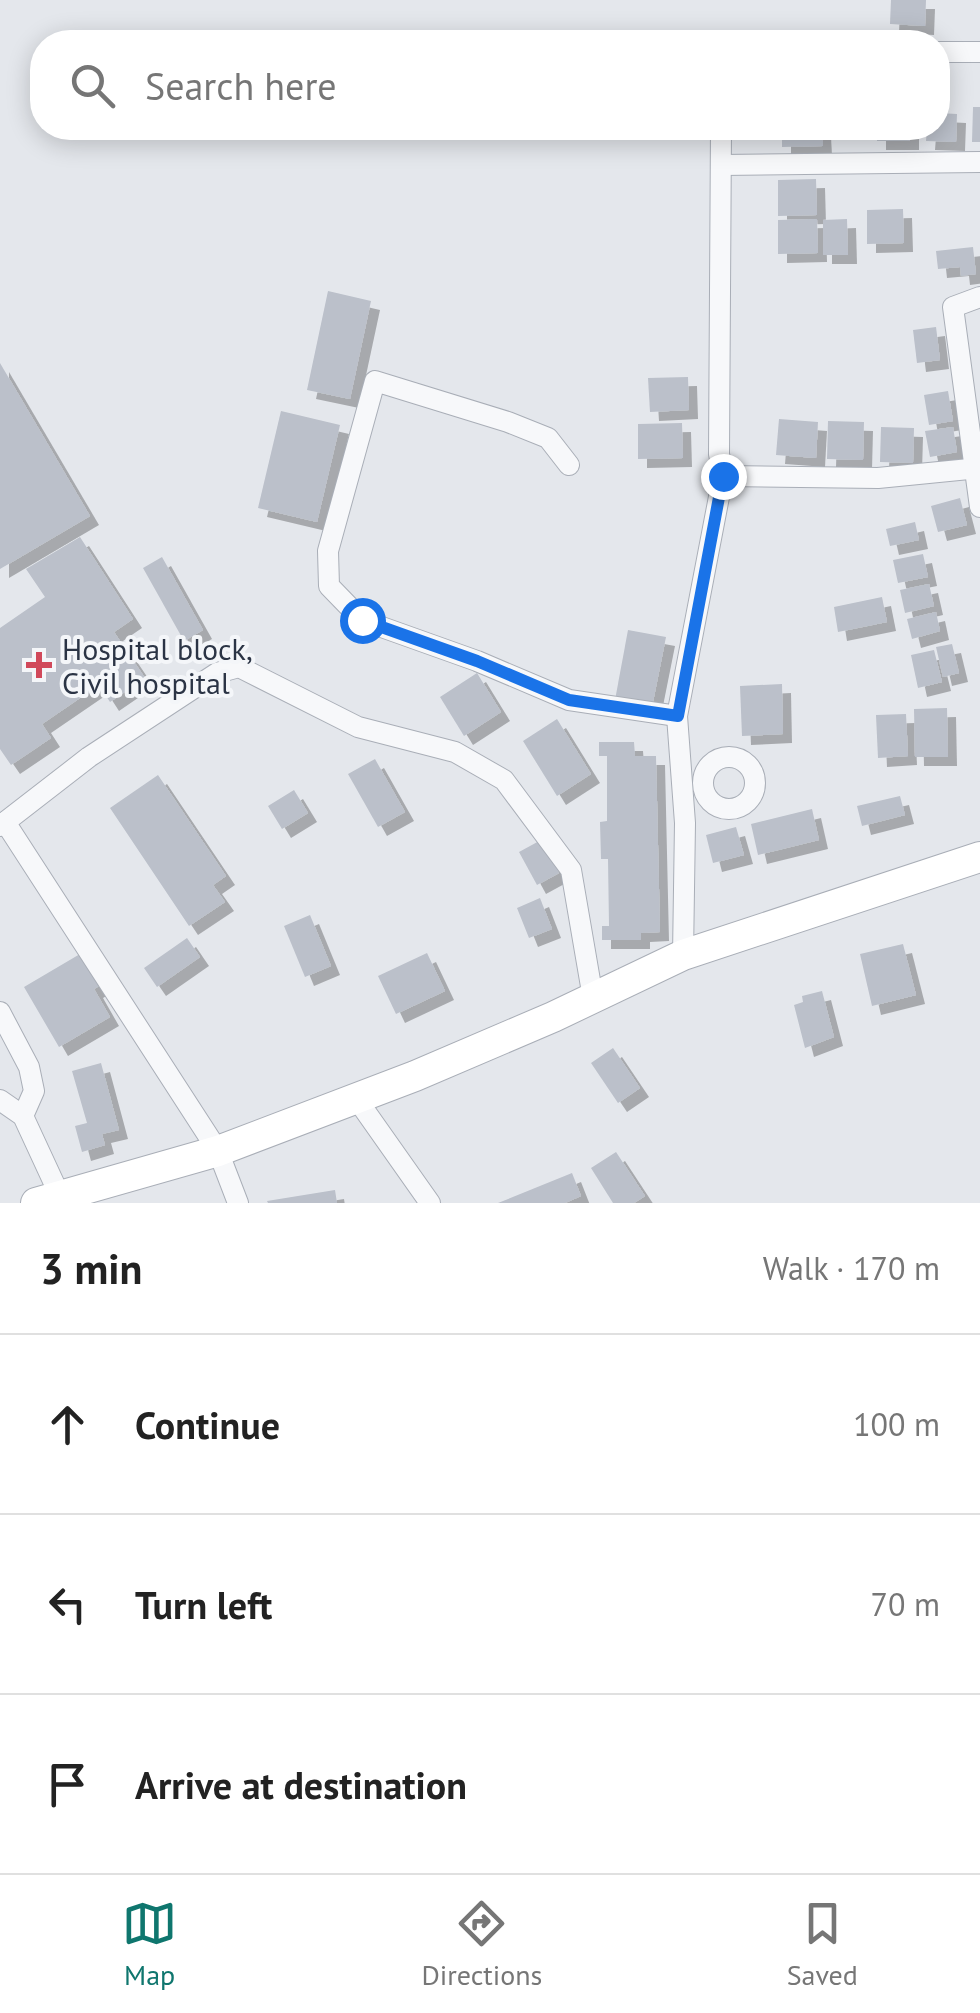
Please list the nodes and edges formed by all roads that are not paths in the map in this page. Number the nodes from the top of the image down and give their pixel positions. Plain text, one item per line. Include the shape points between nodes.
1 (950, 52) edge
2 (980, 52) edge
3 (721, 140) edge
4 (980, 162) edge
5 (721, 165) junction
6 (980, 297) edge
7 (569, 465) dead end
8 (977, 468) edge
9 (723, 476) junction
10 (980, 507) edge
11 (678, 716) junction
12 (2, 824) edge
13 (980, 857) edge
14 (684, 956) junction
15 (593, 998) junction
16 (0, 1012) edge
17 (356, 1098) junction
18 (0, 1100) edge
19 (23, 1116) junction
20 (218, 1150) junction
21 (48, 1200) edge
22 (238, 1203) edge
23 (430, 1203) edge

1 - 2 street
3 - 5 street
4 - 5 street
5 - 9 street
6 - 8 street via 953,307
7 - 11 street via 548,438 376,381 328,551 329,586 362,620 569,700
8 - 9 street via 878,478
8 - 10 street
9 - 11 street
11 - 14 street
12 - 15 street via 89,757 218,673 239,667 358,727 454,752 504,780 571,870
12 - 20 street
13 - 14 street
14 - 15 street
15 - 17 street
16 - 19 street via 29,1067 34,1091
17 - 20 street
17 - 23 street
18 - 19 street
19 - 21 street
20 - 21 street
20 - 22 street

